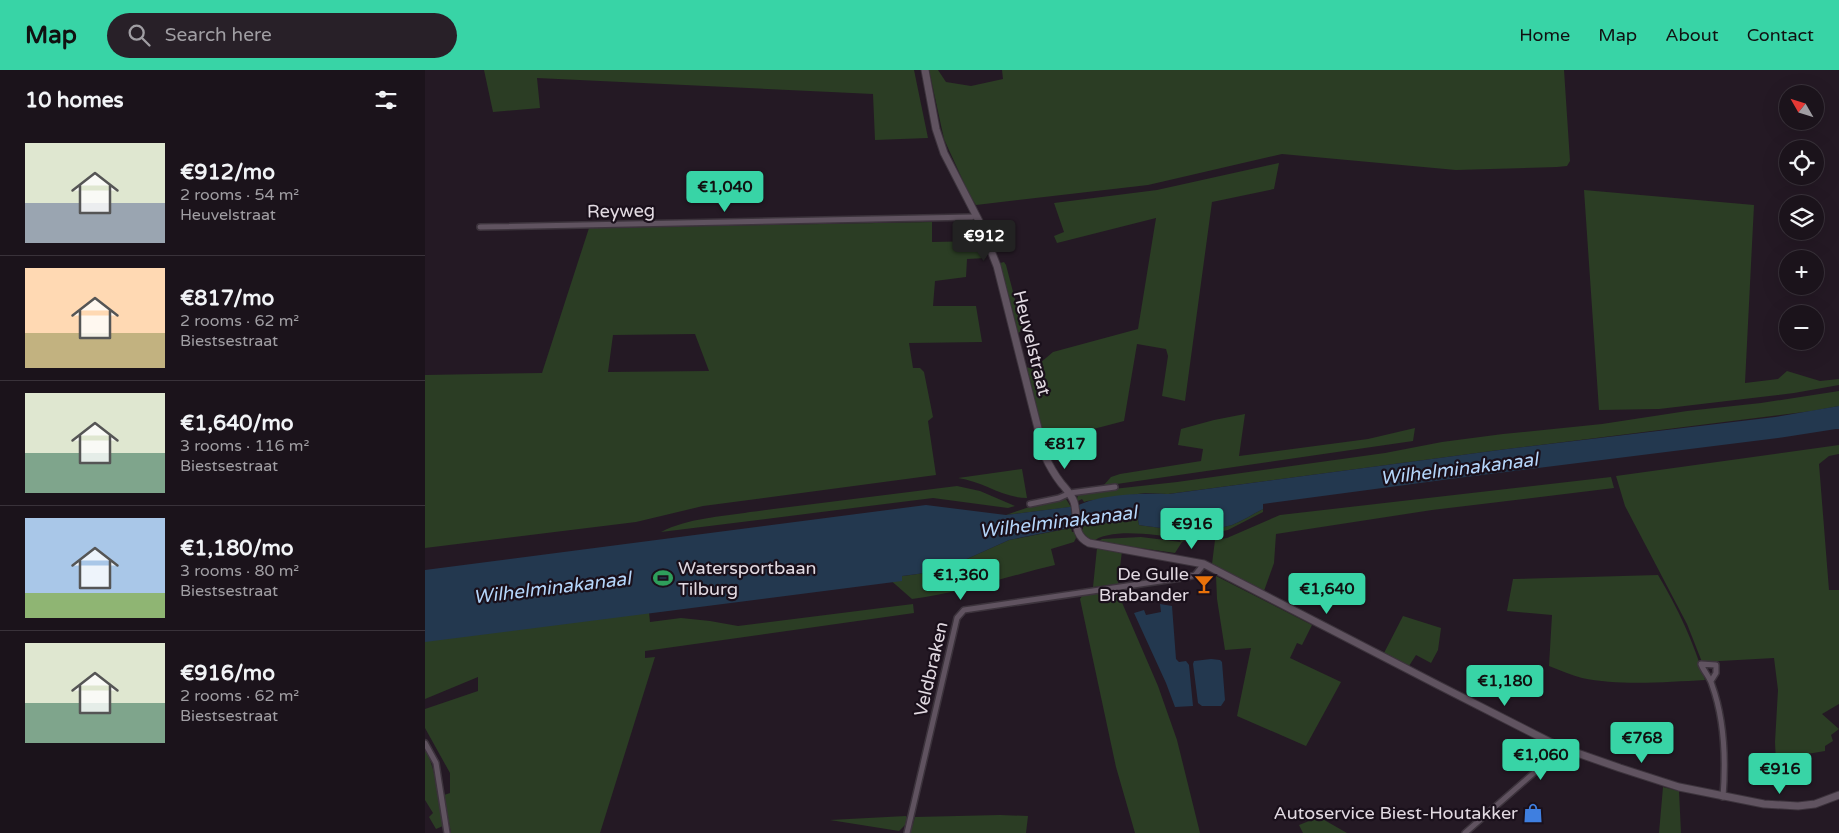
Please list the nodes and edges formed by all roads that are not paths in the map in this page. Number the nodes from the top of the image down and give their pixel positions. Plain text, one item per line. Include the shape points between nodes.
1 (925, 70) edge
2 (972, 217) dead end
3 (480, 227) dead end
4 (1115, 487) dead end
5 (1070, 493) junction
6 (1030, 504) dead end
7 (1204, 564) junction
8 (1711, 682) dead end
9 (425, 744) edge
10 (1560, 747) junction
11 (1839, 795) edge
12 (1723, 797) junction
13 (447, 833) edge
14 (907, 833) edge
15 (1465, 833) edge

1 - 5 street, Heuvelstraat via 936,129 944,152 980,223 997,266 1045,456 1052,471
2 - 3 street, Reyweg
4 - 5 street
5 - 6 street
5 - 7 street, Heuvelstraat via 1078,532 1083,540
7 - 10 street
7 - 14 street, Veldbraken via 1195,575 1188,577 960,613
8 - 12 street via 1721,713
9 - 13 street via 435,763
10 - 12 street via 1679,787
10 - 15 street via 1553,757
11 - 12 street via 1798,806

